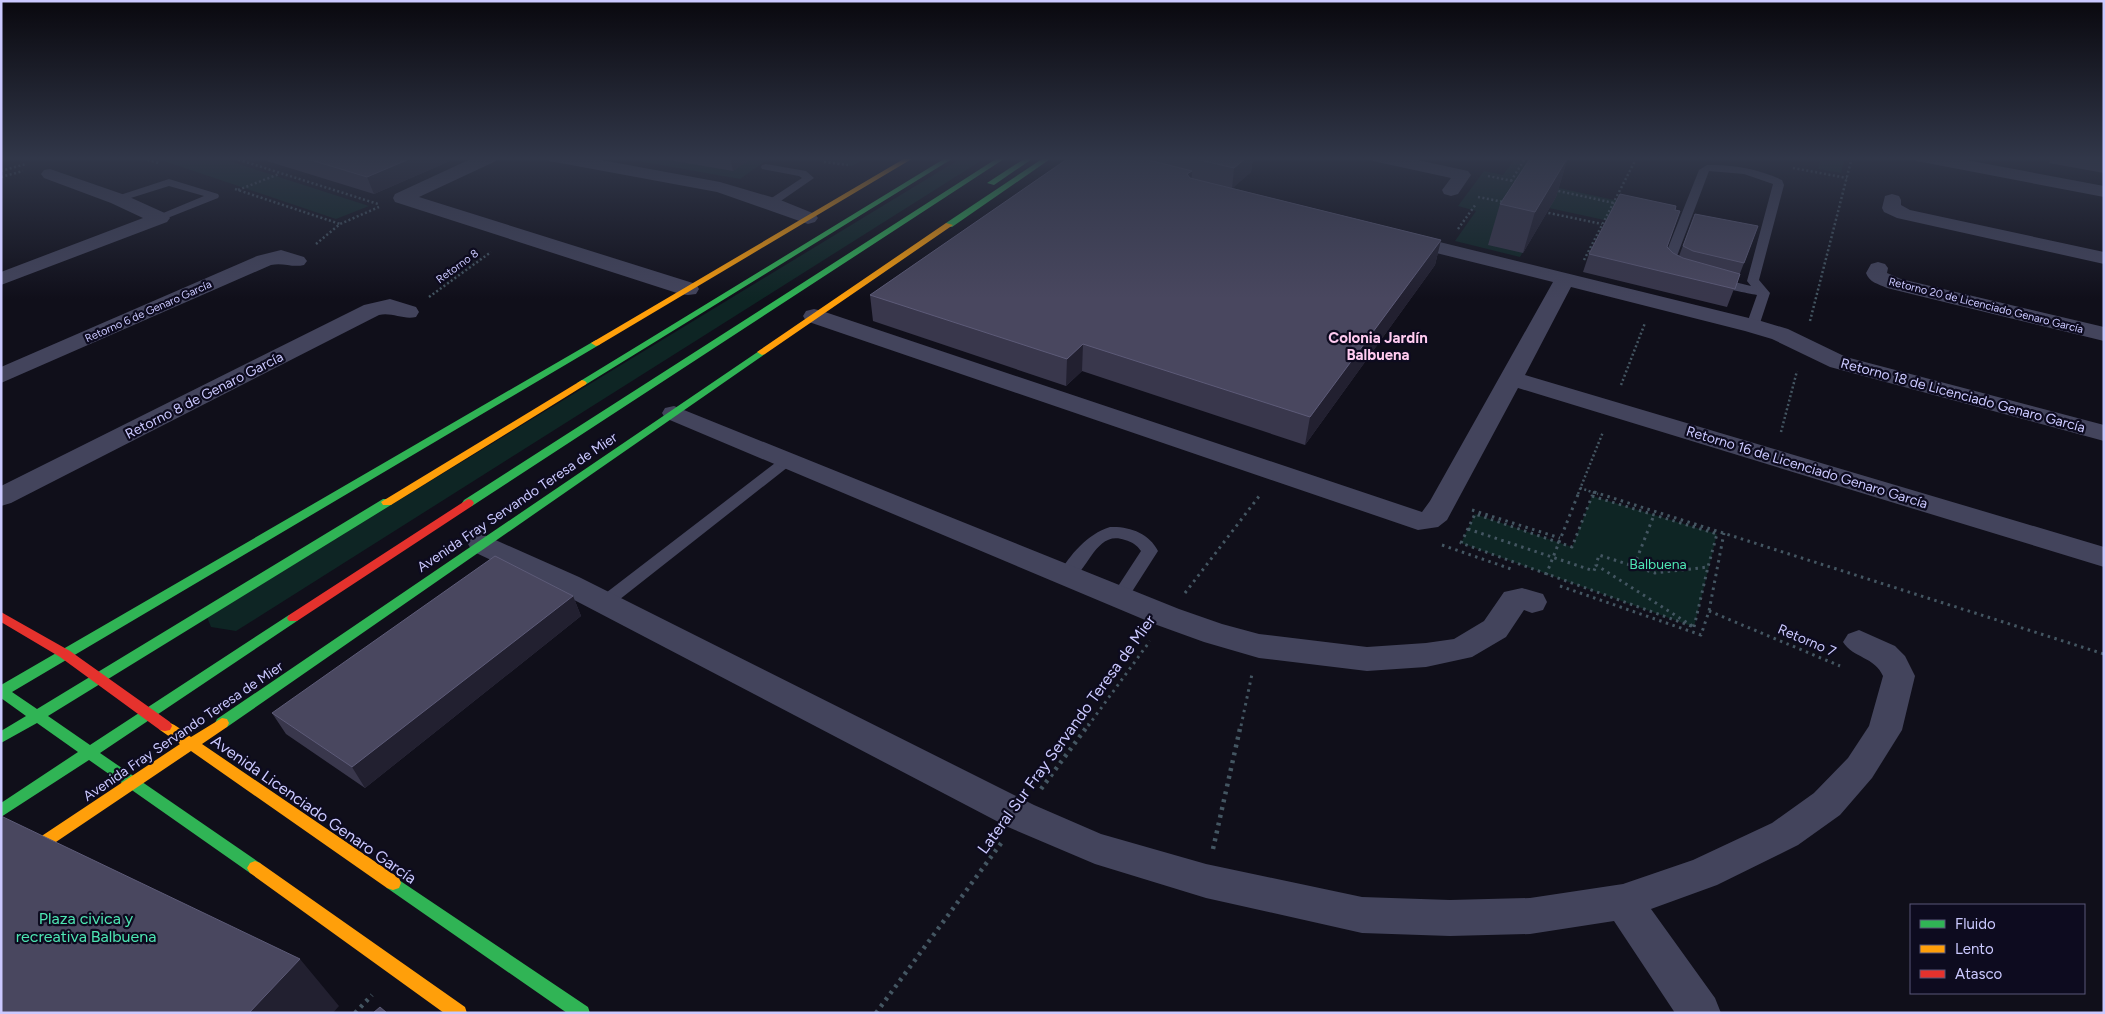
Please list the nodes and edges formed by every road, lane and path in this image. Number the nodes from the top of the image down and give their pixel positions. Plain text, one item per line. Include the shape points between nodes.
1 (130, 204) edge
2 (194, 204) edge
3 (280, 204) edge
4 (381, 204) edge
5 (421, 204) edge
6 (774, 204) edge
7 (832, 204) edge
8 (875, 204) edge
9 (930, 204) edge
10 (960, 204) edge
11 (975, 204) edge
12 (1476, 204) edge
13 (1613, 204) edge
14 (1691, 204) edge
15 (1773, 204) edge
16 (1840, 204) edge
17 (1891, 204) edge
18 (953, 208) dead end
19 (1537, 210) edge
20 (160, 218) junction
21 (808, 218) junction
22 (924, 222) dead end
23 (340, 224) junction
24 (1602, 224) junction
25 (516, 235) junction
26 (1386, 235) edge
27 (858, 250) junction
28 (1444, 250) junction
29 (2104, 258) edge
30 (297, 261) joint
31 (1878, 268) dead end
32 (1, 279) edge
33 (1565, 279) junction
34 (688, 289) junction
35 (1764, 293) junction
36 (408, 312) joint
37 (814, 316) junction
38 (1753, 326) junction
39 (2104, 334) edge
40 (1804, 345) junction
41 (1, 376) edge
42 (1510, 378) junction
43 (674, 413) junction
44 (2104, 433) edge
45 (1775, 457) junction
46 (788, 460) junction
47 (1278, 473) junction
48 (1, 497) edge
49 (1444, 501) junction
50 (1654, 515) junction
51 (1418, 521) junction
52 (1468, 529) junction
53 (1724, 533) junction
54 (1560, 538) junction
55 (1558, 542) junction
56 (482, 544) junction
57 (2104, 557) edge
58 (1552, 558) junction
59 (1595, 564) junction
60 (1634, 566) junction
61 (1708, 567) junction
62 (1547, 574) junction
63 (1067, 575) junction
64 (1538, 591) junction
65 (1120, 597) junction
66 (604, 603) junction
67 (1709, 611) junction
68 (1, 616) edge
69 (1168, 617) junction
70 (1694, 627) junction
71 (1259, 646) junction
72 (66, 654) junction
73 (2104, 654) edge
74 (1851, 655) joint
75 (99, 679) junction
76 (2, 691) edge
77 (147, 714) junction
78 (38, 716) junction
79 (1, 738) edge
80 (191, 744) junction
81 (89, 753) junction
82 (132, 784) junction
83 (1, 811) edge
84 (1021, 816) junction
85 (1, 872) edge
86 (1206, 881) junction
87 (1623, 902) junction
88 (459, 1013) edge
89 (582, 1013) edge
90 (876, 1013) edge
91 (1700, 1013) edge

1 - 20 street
2 - 20 lane
3 - 23 path
4 - 23 path
5 - 25 street
6 - 21 street
7 - 21 street
8 - 75 street
9 - 27 street, Avenida Fray Servando Teresa de Mier
10 - 18 street
11 - 37 street, Avenida Fray Servando Teresa de Mier
12 - 28 path
13 - 24 path
14 - 35 lane via 1669,266 1681,273
15 - 35 lane via 1753,281
16 - 40 path
17 - 29 street via 1891,208 1904,214
19 - 24 path
20 - 32 street
21 - 34 street
22 - 27 street
23 - 30 path
24 - 33 path via 1578,271
25 - 34 street
25 - 36 path, Retorno 8
26 - 28 street, Retorno 18 de Licenciado Genaro García
27 - 77 street, Avenida Fray Servando Teresa de Mier
28 - 33 street, Retorno 18 de Licenciado Genaro García
30 - 41 street, Retorno 6 de Genaro García via 281,256 264,260
31 - 39 street, Retorno 20 de Licenciado Genaro García via 1877,276 1894,284
33 - 38 street, Retorno 18 de Licenciado Genaro García
33 - 42 street
34 - 72 street
35 - 38 lane
36 - 48 street, Retorno 8 de Genaro García via 390,306 372,310
37 - 43 street, Avenida Fray Servando Teresa de Mier
37 - 47 street
38 - 40 street, Retorno 18 de Licenciado Genaro García
40 - 44 street, Retorno 18 de Licenciado Genaro García via 1838,362
40 - 45 path
42 - 45 street, Retorno 16 de Licenciado Genaro García
42 - 49 street
43 - 46 street
43 - 56 street, Avenida Fray Servando Teresa de Mier
45 - 57 street, Retorno 16 de Licenciado Genaro García
46 - 63 street
46 - 66 lane
47 - 51 street
47 - 69 path, Lateral Sur Fray Servando Teresa de Mier
49 - 51 street via 1434,518 1428,522
49 - 54 path
50 - 55 path via 1592,496 1572,547
50 - 60 path
50 - 61 path via 1716,534
51 - 64 path via 1440,544
52 - 55 path via 1475,514
52 - 58 path
52 - 62 path via 1461,543
53 - 54 path via 1580,488
53 - 67 path
53 - 73 path
54 - 55 path
55 - 58 path
56 - 66 street
56 - 80 street, Avenida Fray Servando Teresa de Mier
58 - 59 path via 1594,572
58 - 62 path
59 - 60 path via 1598,555
59 - 70 path
60 - 61 path via 1656,573
61 - 70 path
62 - 64 path
62 - 70 path
63 - 65 street
63 - 65 lane via 1104,533 1126,534 1147,544 1150,551
64 - 67 path via 1701,635
64 - 71 street via 1515,600 1495,629 1461,649 1367,659
65 - 69 street
66 - 84 street
67 - 74 path, Retorno 7
68 - 72 street, Avenida Licenciado Genaro García
69 - 71 street
69 - 84 path, Lateral Sur Fray Servando Teresa de Mier
71 - 86 path
72 - 75 street, Avenida Licenciado Genaro García
72 - 76 street
74 - 87 street via 1884,654 1894,664 1899,676 1886,730 1860,768 1828,804 1785,834 1704,873
75 - 77 street, Avenida Licenciado Genaro García
75 - 78 street
76 - 78 street
77 - 80 street, Avenida Licenciado Genaro García
77 - 81 street, Avenida Fray Servando Teresa de Mier
78 - 79 street
78 - 81 street
80 - 82 street, Avenida Fray Servando Teresa de Mier
80 - 89 street, Avenida Licenciado Genaro García
81 - 82 street
81 - 83 street, Avenida Fray Servando Teresa de Mier
82 - 85 street, Avenida Fray Servando Teresa de Mier
82 - 88 street
84 - 86 street via 1095,848
84 - 90 path, Lateral Sur Fray Servando Teresa de Mier
86 - 87 street via 1362,915 1530,916
87 - 91 street

